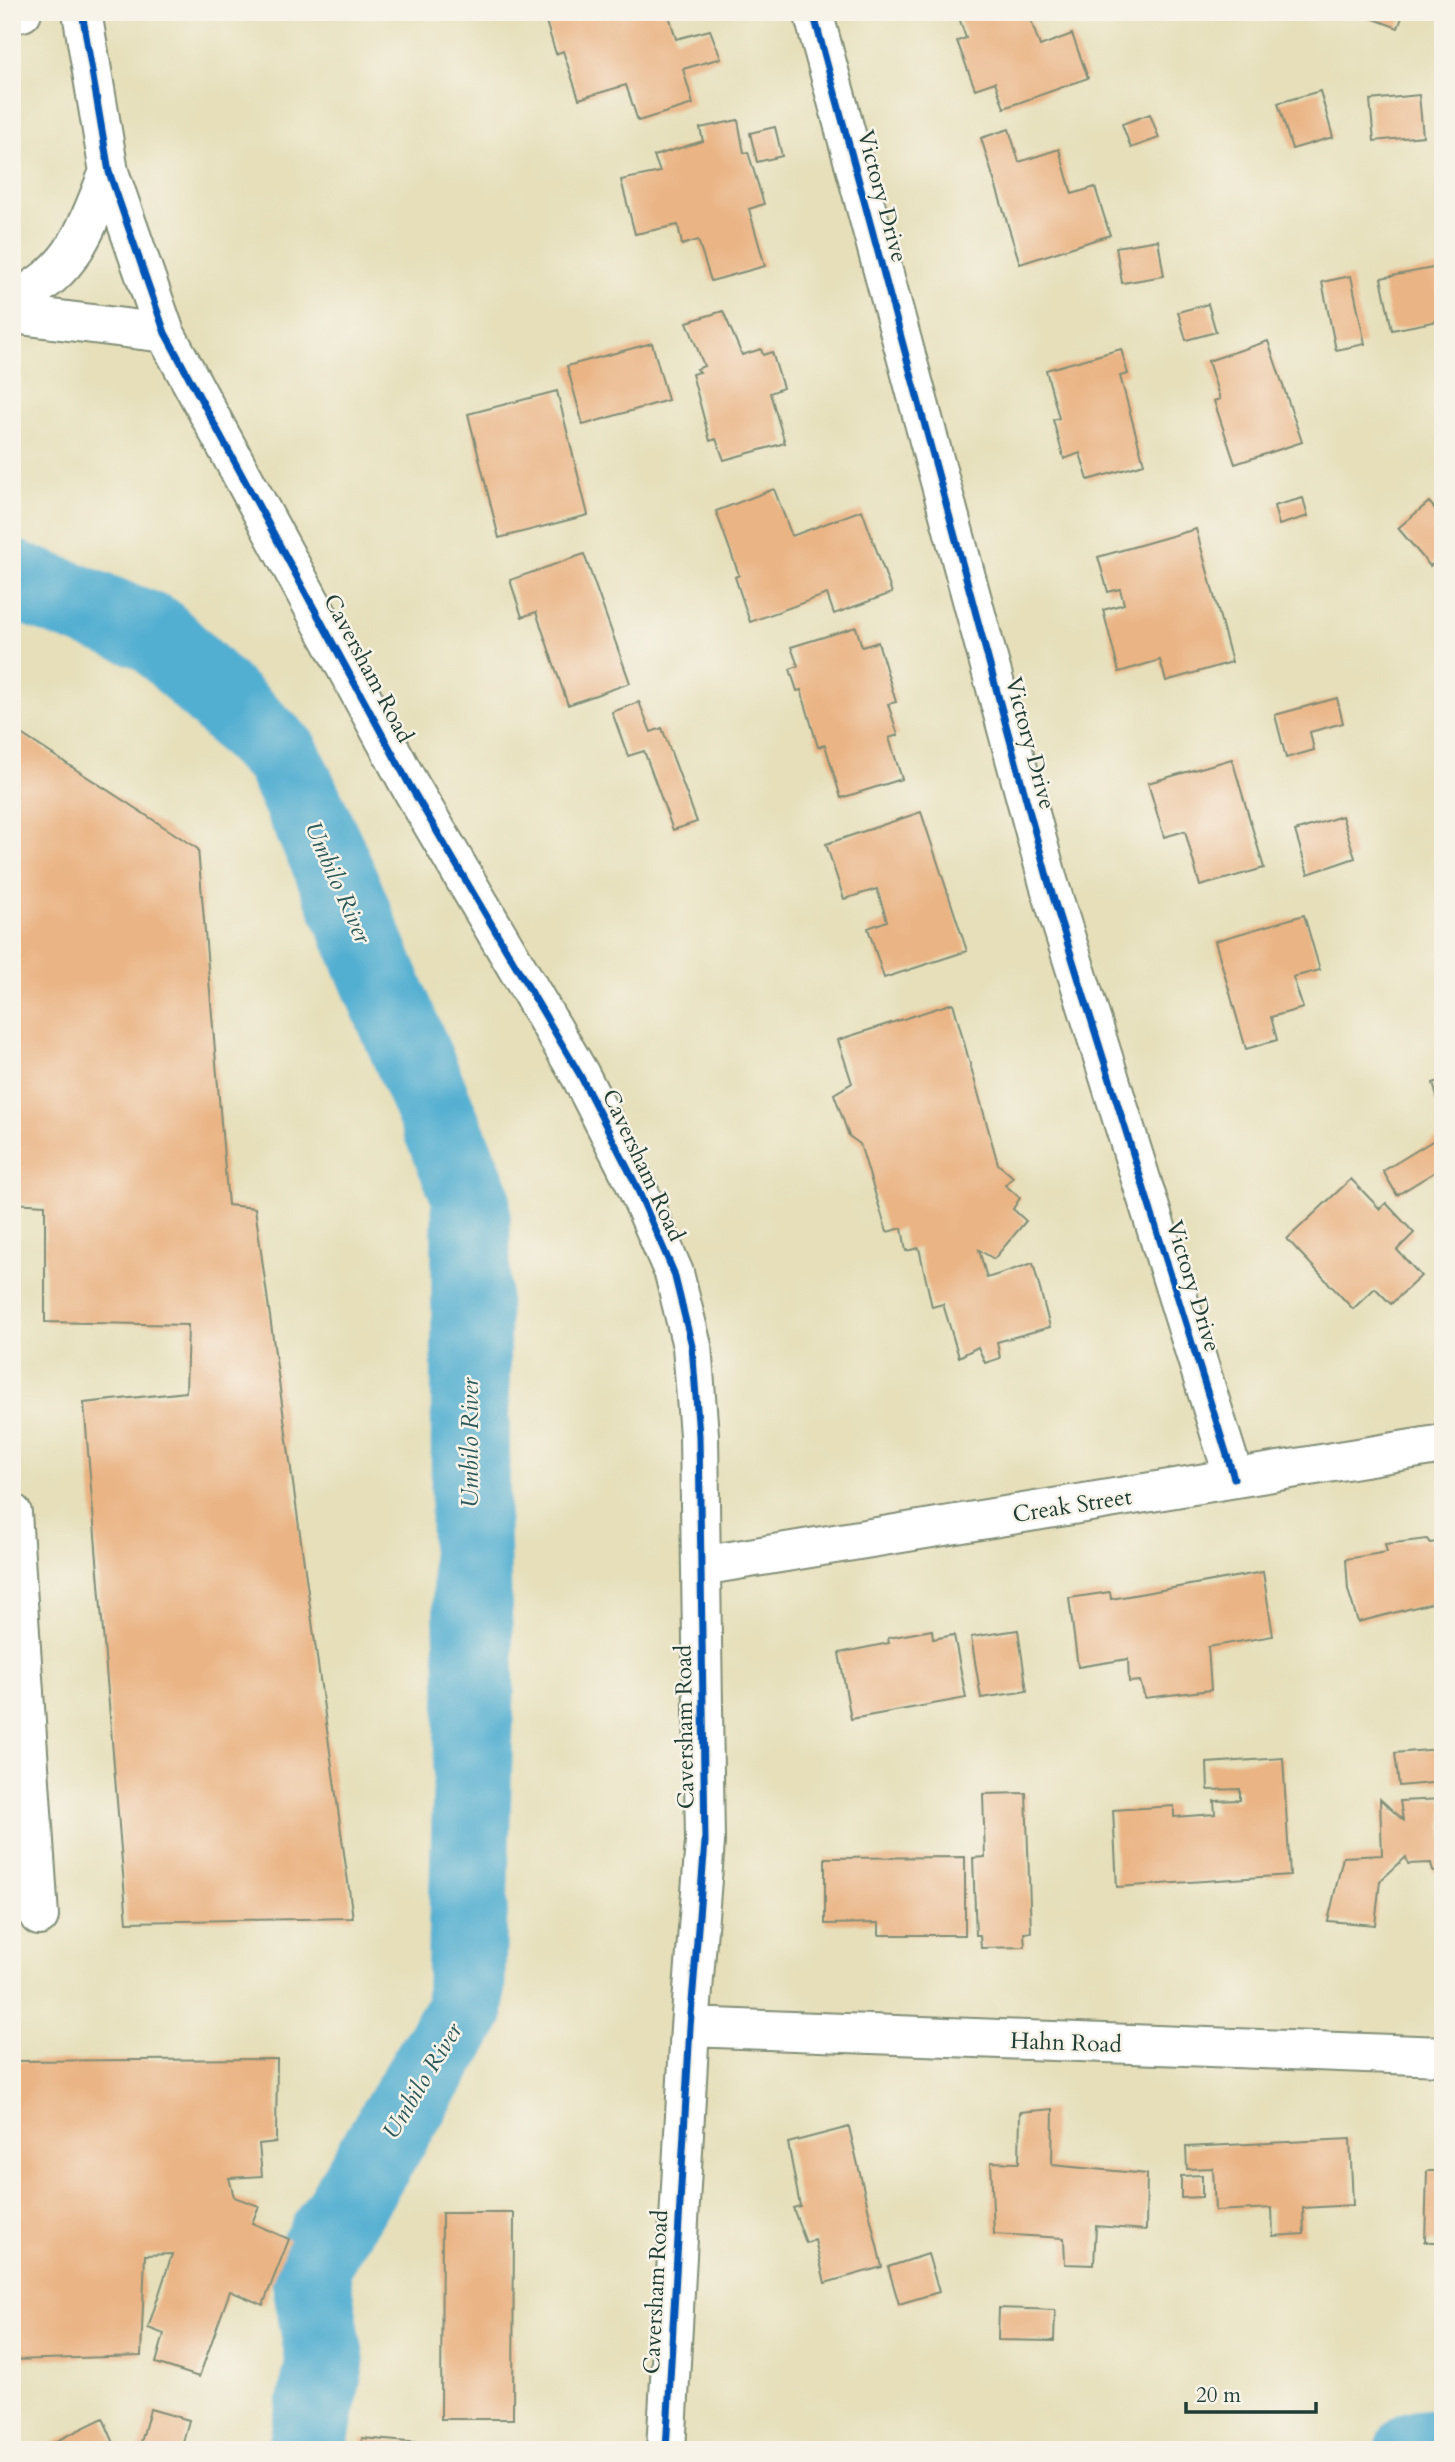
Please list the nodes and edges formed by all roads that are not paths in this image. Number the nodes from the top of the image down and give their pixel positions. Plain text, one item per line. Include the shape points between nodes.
1 (22, 12) edge
2 (82, 12) edge
3 (813, 12) edge
4 (12, 14) edge
5 (110, 172) junction
6 (12, 303) edge
7 (12, 314) edge
8 (165, 333) junction
9 (1443, 1444) edge
10 (1234, 1478) junction
11 (12, 1513) edge
12 (701, 1566) junction
13 (39, 1916) dead end
14 (690, 2027) junction
15 (1443, 2056) edge
16 (666, 2450) edge

1 - 4 street
2 - 5 street, Caversham Road
3 - 10 street, Victory Drive via 1049,884
5 - 6 street via 68,258 57,272
5 - 8 street, Caversham Road
7 - 8 street
8 - 12 street, Caversham Road via 410,784 580,1075 674,1273 692,1346
9 - 10 street, Creak Street
10 - 12 street, Creak Street
11 - 13 street
12 - 14 street, Caversham Road via 705,1842
14 - 15 street, Hahn Road
14 - 16 street, Caversham Road

